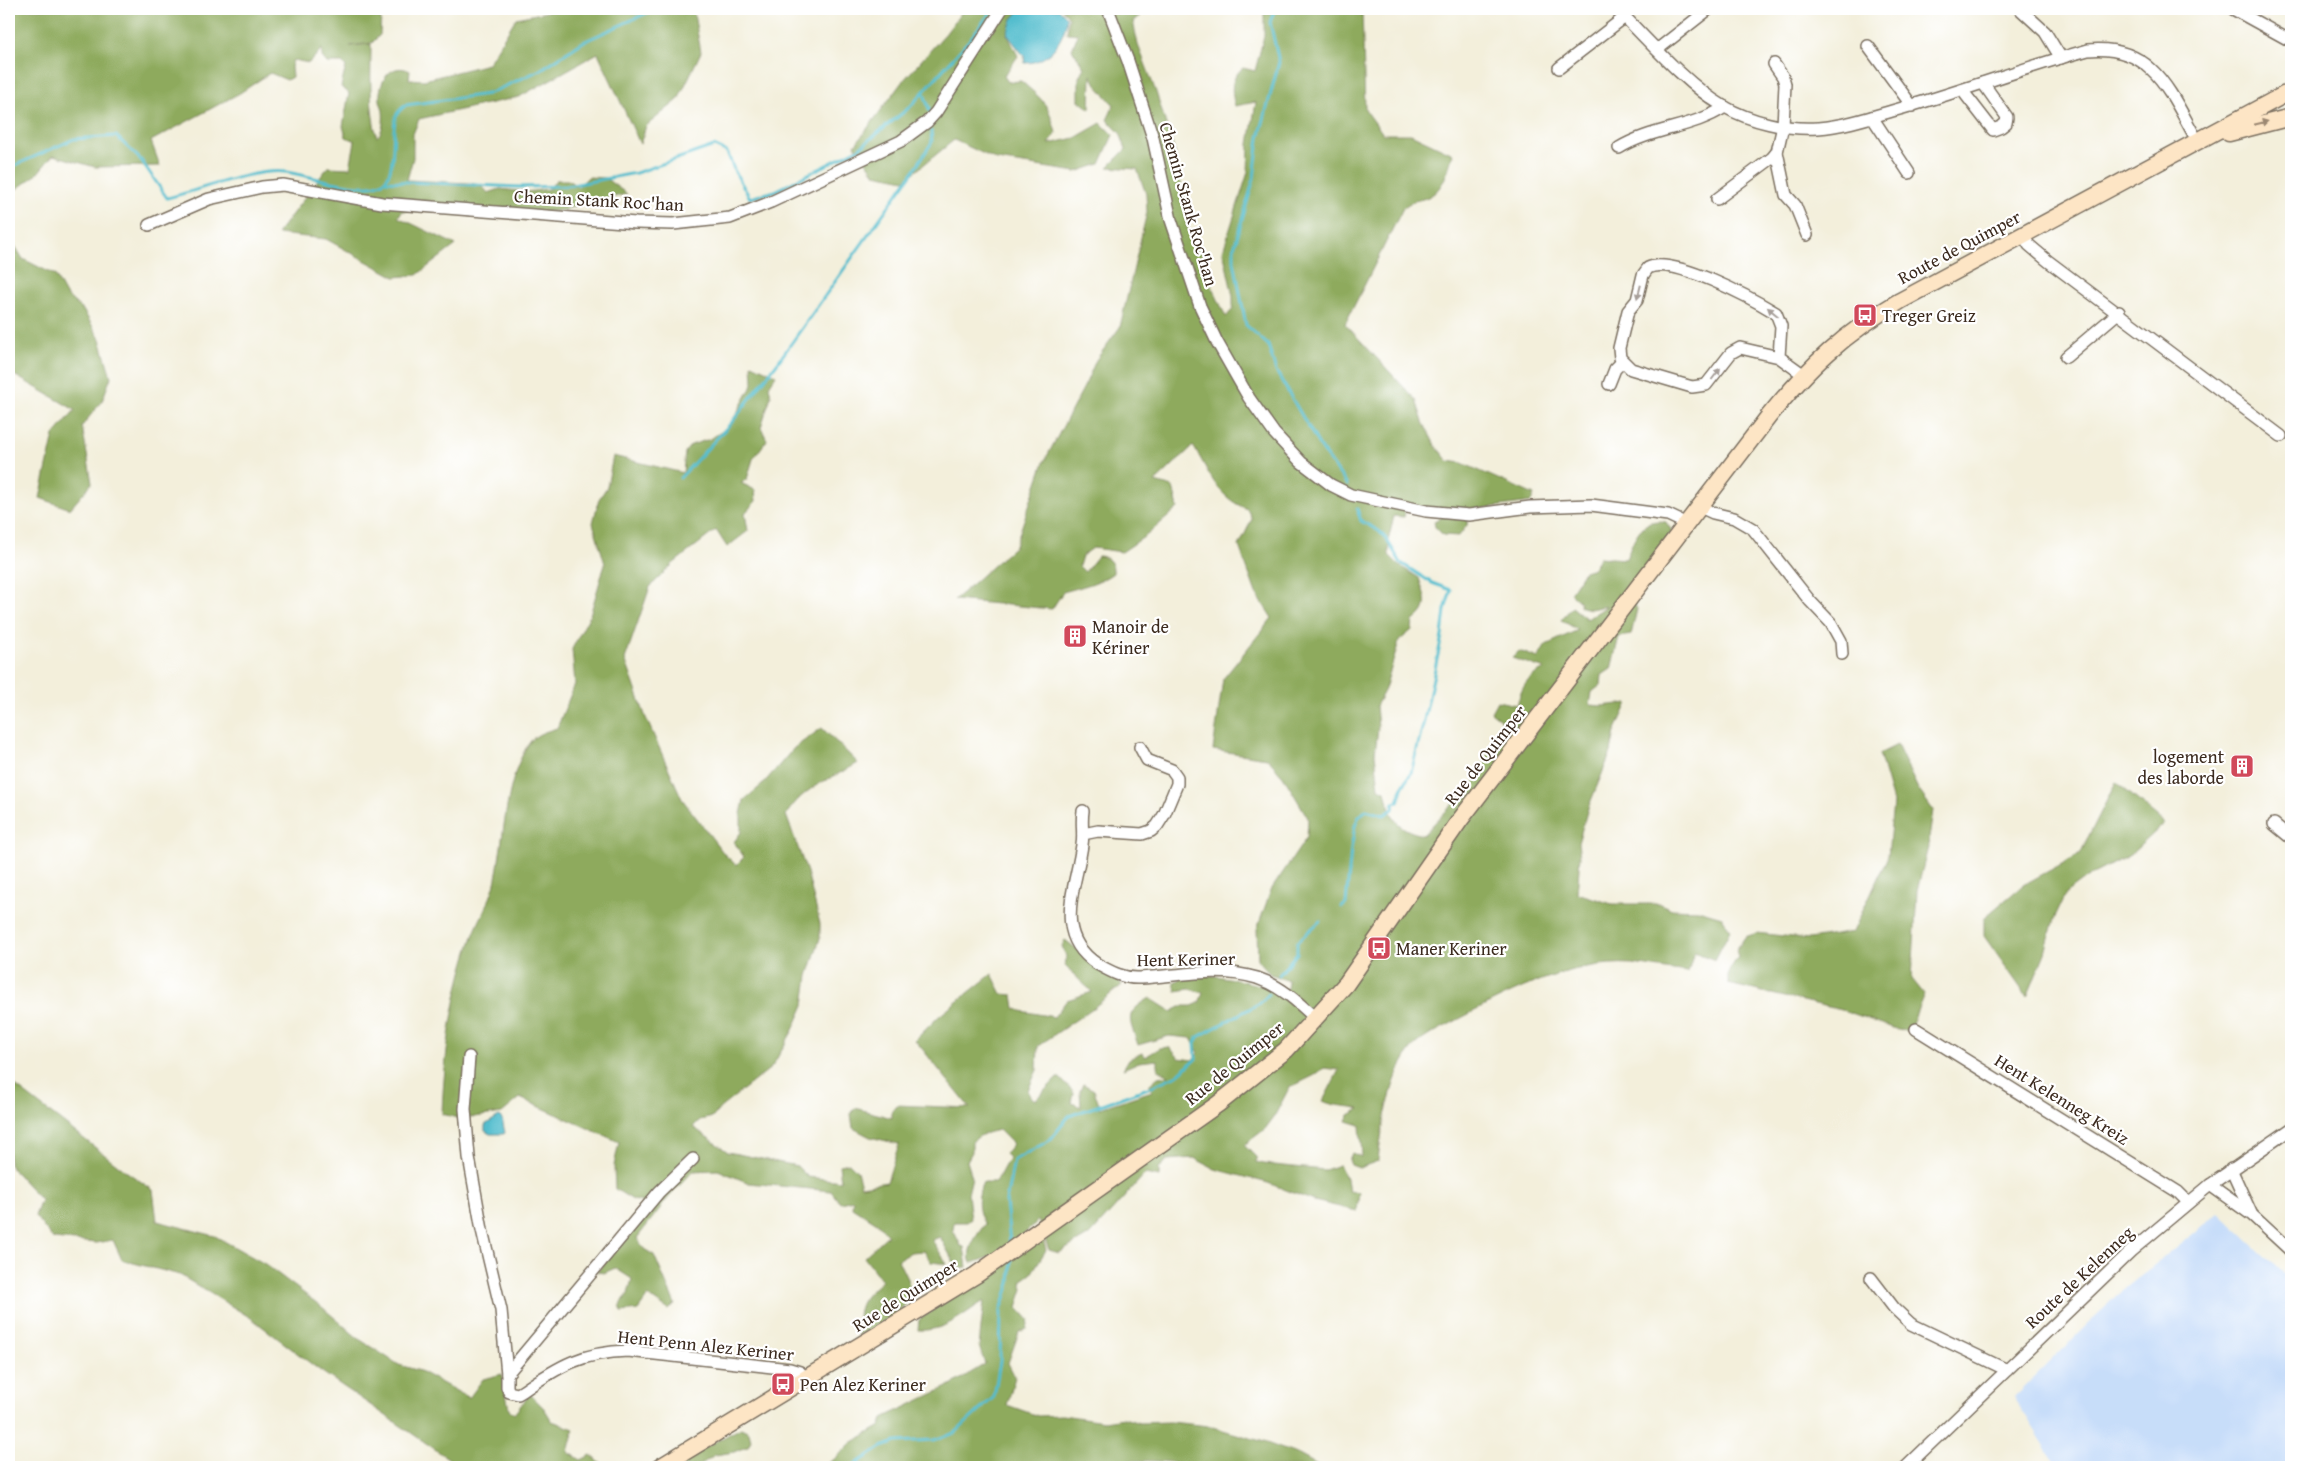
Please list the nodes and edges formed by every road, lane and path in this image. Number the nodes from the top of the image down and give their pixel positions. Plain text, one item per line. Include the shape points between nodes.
1 (1002, 9) edge
2 (1710, 9) edge
3 (2020, 9) edge
4 (2233, 9) edge
5 (1112, 10) edge
6 (1621, 13) edge
7 (2291, 41) edge
8 (1868, 46) dead end
9 (1658, 49) junction
10 (2061, 58) junction
11 (1774, 64) dead end
12 (1558, 68) dead end
13 (1982, 83) junction
14 (1962, 90) junction
15 (2291, 91) edge
16 (1912, 106) junction
17 (1725, 107) junction
18 (1872, 117) junction
19 (2291, 117) edge
20 (1783, 126) junction
21 (2198, 142) junction
22 (1619, 148) dead end
23 (1777, 152) junction
24 (1909, 173) dead end
25 (1717, 199) dead end
26 (149, 225) dead end
27 (2023, 235) junction
28 (1807, 236) dead end
29 (2119, 312) junction
30 (1779, 357) junction
31 (2066, 357) dead end
32 (1622, 362) junction
33 (1804, 375) junction
34 (1609, 384) dead end
35 (2281, 436) dead end
36 (1700, 507) junction
37 (1687, 524) junction
38 (1842, 654) dead end
39 (1140, 746) dead end
40 (1083, 812) dead end
41 (2274, 824) dead end
42 (1083, 834) junction
43 (2291, 838) edge
44 (1316, 1019) junction
45 (1916, 1029) dead end
46 (469, 1057) dead end
47 (2291, 1129) edge
48 (693, 1159) dead end
49 (2232, 1170) junction
50 (2210, 1185) junction
51 (2188, 1202) junction
52 (2252, 1215) junction
53 (2291, 1250) edge
54 (1871, 1278) dead end
55 (2006, 1370) junction
56 (507, 1374) junction
57 (806, 1380) junction
58 (660, 1467) edge
59 (1906, 1467) edge

1 - 26 street, Chemin Stank Roc'han via 936,112 916,132 884,150 730,218 674,224 626,222 382,203 283,185 209,199
2 - 9 street
3 - 10 street via 2045,32
4 - 7 street
5 - 37 street, Chemin Stank Roc'han via 1152,138 1171,220 1200,306 1249,398 1274,433 1301,462 1331,485 1351,495 1426,511 1469,515 1536,506 1584,505 1668,515
6 - 9 street
6 - 12 street
8 - 16 street
9 - 17 street via 1698,88
10 - 13 street
10 - 21 street via 2099,49 2135,56 2164,82
11 - 20 street via 1784,77
13 - 14 street
13 - 14 street via 2007,117 2006,122 1995,130
14 - 16 street
15 - 21 main road, Route de Quimper
16 - 18 street
17 - 20 street
17 - 22 street via 1710,116 1634,139
18 - 20 street via 1818,128
18 - 24 street
21 -> 19 main road
20 - 23 street
21 - 27 main road, Route de Quimper
23 - 25 street
23 - 28 street via 1786,195 1795,205
27 - 29 street via 2037,252
27 - 33 main road, Route de Quimper via 1876,315 1840,340
29 - 31 street
29 - 35 street
32 -> 30 street via 1631,369 1702,387 1711,381 1737,349
30 -> 32 street via 1781,326 1776,313 1710,279 1661,264 1648,268 1643,275 1637,300 1628,311 1619,348
30 - 33 street
32 - 34 street
33 - 36 main road, Route de Quimper
36 - 37 main road, Rue de Quimper
36 - 38 street via 1734,518 1753,529 1836,630
37 - 44 main road, Rue de Quimper via 1460,820 1362,964
39 - 42 street via 1147,760 1172,770 1177,777 1158,826 1142,834 1098,831
40 - 42 street, Hent Keriner
41 - 43 street
42 - 44 street, Hent Keriner via 1070,925 1074,940 1094,962 1129,978 1207,972 1256,978 1285,991
44 - 57 main road, Rue de Quimper via 1286,1050 1244,1085 1043,1229 932,1303
45 - 51 street, Hent Kelenneg Kreiz via 2087,1134 2178,1192
46 - 56 street, Hent Penn Alez Keriner via 465,1109 469,1157 501,1310
47 - 49 street, Route de Kelenneg
48 - 56 street via 659,1192
49 - 50 street, Route de Kelenneg
49 - 52 street
50 - 51 street, Route de Kelenneg
50 - 52 street
51 - 55 street, Route de Kelenneg via 2104,1276
52 - 53 street
54 - 55 street via 1906,1321
55 - 59 street, Route de Kelenneg
56 - 57 street, Hent Penn Alez Keriner via 509,1392 518,1394 570,1362 607,1352 628,1351 790,1368 800,1372
57 - 58 main road, Rue de Quimper

